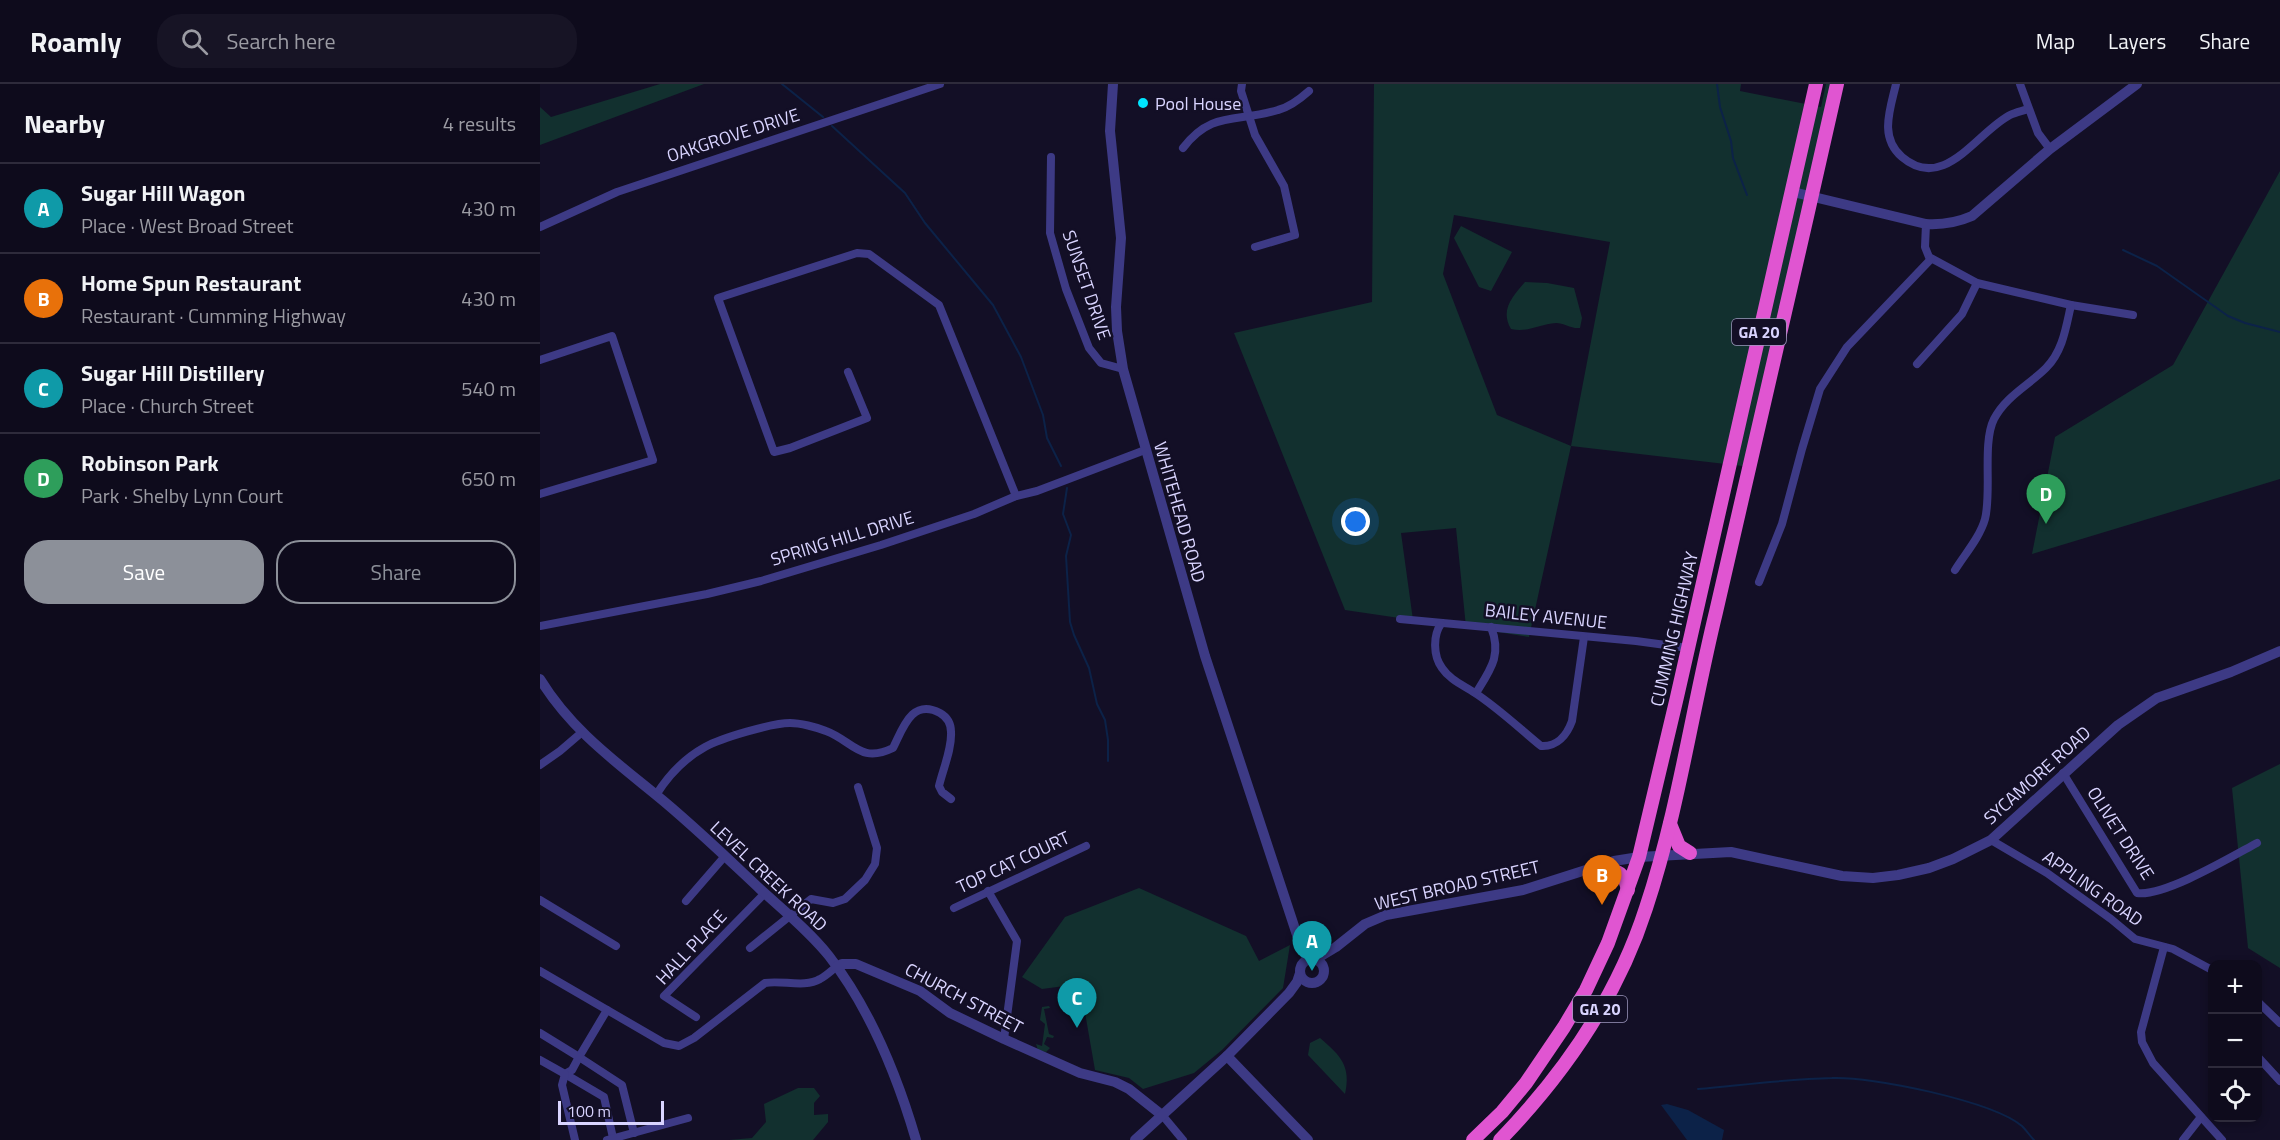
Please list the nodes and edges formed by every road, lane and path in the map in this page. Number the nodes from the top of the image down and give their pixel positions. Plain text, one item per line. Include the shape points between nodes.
1 (940, 84) edge
2 (1113, 84) edge
3 (1242, 84) edge
4 (1816, 84) edge
5 (1838, 84) edge
6 (1896, 84) edge
7 (2020, 84) edge
8 (2137, 84) edge
9 (1310, 91) dead end
10 (2028, 109) junction
11 (1248, 117) junction
12 (1183, 148) dead end
13 (2050, 149) junction
14 (1051, 157) dead end
15 (1793, 192) junction
16 (1812, 196) junction
17 (1926, 224) junction
18 (540, 227) edge
19 (1255, 247) dead end
20 (1931, 259) junction
21 (1977, 283) junction
22 (2071, 304) junction
23 (2133, 315) dead end
24 (540, 360) edge
25 (1917, 363) dead end
26 (1123, 369) junction
27 (848, 372) dead end
28 (1144, 450) junction
29 (540, 494) edge
30 (1015, 496) junction
31 (1954, 570) dead end
32 (1759, 582) dead end
33 (1400, 619) dead end
34 (1441, 624) junction
35 (540, 627) edge
36 (1491, 627) junction
37 (1584, 637) junction
38 (1688, 648) junction
39 (2280, 651) edge
40 (540, 679) edge
41 (1476, 693) junction
42 (581, 733) junction
43 (540, 765) edge
44 (2063, 773) junction
45 (858, 787) dead end
46 (656, 795) junction
47 (951, 799) dead end
48 (1670, 819) junction
49 (1990, 840) junction
50 (2258, 843) dead end
51 (1086, 846) dead end
52 (1690, 853) junction
53 (725, 856) junction
54 (1662, 856) junction
55 (1639, 857) junction
56 (1598, 867) junction
57 (1628, 890) junction
58 (988, 891) junction
59 (765, 893) junction
60 (540, 900) edge
61 (686, 901) dead end
62 (954, 908) dead end
63 (789, 916) junction
64 (616, 946) dead end
65 (1336, 947) junction
66 (2164, 947) junction
67 (750, 948) dead end
68 (1308, 964) junction
69 (839, 965) junction
70 (2208, 967) edge
71 (1324, 970) junction
72 (540, 971) edge
73 (1311, 983) junction
74 (1289, 993) junction
75 (2262, 1006) edge
76 (607, 1010) junction
77 (696, 1017) dead end
78 (2280, 1023) edge
79 (540, 1033) edge
80 (1005, 1040) junction
81 (1227, 1056) junction
82 (579, 1057) junction
83 (540, 1060) edge
84 (2262, 1062) edge
85 (565, 1074) junction
86 (2280, 1082) edge
87 (1163, 1116) junction
88 (2201, 1117) junction
89 (687, 1118) dead end
90 (634, 1133) junction
91 (610, 1139) edge
92 (575, 1140) edge
93 (916, 1140) edge
94 (1135, 1140) edge
95 (1183, 1140) edge
96 (1308, 1140) edge
97 (1473, 1140) edge
98 (1500, 1140) edge
99 (2183, 1140) edge
100 (2222, 1140) edge

1 - 18 street, OAKGROVE DRIVE via 617,192
2 - 26 street, WHITEHEAD ROAD via 1110,131 1122,238 1116,307
3 - 11 street
4 - 15 highway, CUMMING HIGHWAY / GA 20
5 - 16 highway, CUMMING HIGHWAY / GA 20
6 - 10 street via 1887,124 1891,143 1909,163 1926,167 1947,165 2010,115
7 - 10 street
8 - 13 street
9 - 11 street via 1280,110
10 - 13 street
11 - 12 street via 1204,126
11 - 19 street via 1284,186 1295,235
13 - 17 street via 1972,216 1952,223
14 - 26 street, SUNSET DRIVE via 1050,233 1066,289 1089,348 1101,363
15 - 16 street
15 - 38 highway, CUMMING HIGHWAY / GA 20
16 - 17 street
16 - 48 highway, CUMMING HIGHWAY / GA 20
17 - 20 street via 1925,247
20 - 21 street
20 - 32 street via 1846,347 1820,389 1782,524
21 - 22 street
21 - 25 street via 1962,314
22 - 23 street
22 - 31 street via 2062,345 2048,366 2011,397 1993,421 1985,518
24 - 29 street via 612,336 653,460
26 - 28 street, WHITEHEAD ROAD
27 - 30 street via 867,418 774,452 718,298 857,253 869,254 939,305
28 - 30 street, SPRING HILL DRIVE
28 - 68 street, WHITEHEAD ROAD via 1204,656
30 - 35 street, SPRING HILL DRIVE via 974,514 761,581
33 - 34 street, BAILEY AVENUE
34 - 36 street, BAILEY AVENUE
34 - 41 street via 1436,630 1436,648 1442,668 1457,683
36 - 37 street, BAILEY AVENUE
36 - 41 street via 1497,642 1493,666
37 - 38 street, BAILEY AVENUE
37 - 41 street via 1572,721 1568,733 1548,746 1541,746
38 - 55 highway, CUMMING HIGHWAY / GA 20
39 - 44 street, SYCAMORE ROAD via 2157,698 2118,725
40 - 42 street, LEVEL CREEK ROAD
42 - 43 street
42 - 46 street, LEVEL CREEK ROAD
44 - 49 street, SYCAMORE ROAD
44 - 50 street, OLIVET DRIVE via 2137,893 2147,894 2201,872
45 - 63 street via 877,848 871,872 844,899 833,903 811,899
46 - 47 street via 684,761 706,746 750,732 789,723 827,731 876,755 893,748 918,709 929,709 941,713 950,723 939,786
46 - 53 street, LEVEL CREEK ROAD
48 - 52 highway via 1679,846
48 - 54 highway, CUMMING HIGHWAY / GA 20
49 - 52 street, SYCAMORE ROAD via 1929,868 1873,878 1842,876 1731,852
49 - 66 street, APPLING ROAD via 2048,873 2135,939
51 - 58 street, TOP CAT COURT
52 - 54 street, SYCAMORE ROAD
53 - 59 street, LEVEL CREEK ROAD
53 - 61 street
54 - 55 street, WEST BROAD STREET
54 - 98 highway, CUMMING HIGHWAY / GA 20 via 1646,910 1609,994 1551,1083
55 - 56 street, WEST BROAD STREET
55 - 57 highway, CUMMING HIGHWAY / GA 20
56 - 57 highway via 1622,875
56 - 65 street, WEST BROAD STREET via 1523,890 1386,915 1365,924
57 - 97 highway, CUMMING HIGHWAY / GA 20 via 1608,943 1564,1027 1526,1083
58 - 62 street, TOP CAT COURT
58 - 80 street via 1017,941
59 - 63 street, LEVEL CREEK ROAD
59 - 77 street, HALL PLACE via 664,996
60 - 64 street
63 - 67 street
63 - 69 street, LEVEL CREEK ROAD
65 - 68 street, WEST BROAD STREET
65 - 71 street, WEST BROAD STREET
66 - 70 street, APPLING ROAD
66 - 88 street via 2141,1032 2142,1042 2153,1063
68 - 71 street via 1322,964
68 - 73 street via 1304,980
68 - 74 street
69 - 76 street via 808,983 765,983 679,1046 664,1043
69 - 80 street, CHURCH STREET via 856,964 920,991 950,1013
69 - 93 street, LEVEL CREEK ROAD via 883,1048
71 - 73 street, WEST BROAD STREET via 1319,981
72 - 76 street
73 - 74 street
74 - 81 street
75 - 78 street
76 - 82 street
79 - 82 street
80 - 87 street, CHURCH STREET via 1080,1073 1129,1089
81 - 87 street
81 - 96 street
82 - 85 street
82 - 90 street via 622,1085
83 - 85 street
84 - 86 street
85 - 91 street via 604,1097
85 - 92 street via 562,1084
87 - 94 street
87 - 95 street
88 - 99 street
88 - 100 street
89 - 90 street
90 - 91 street

